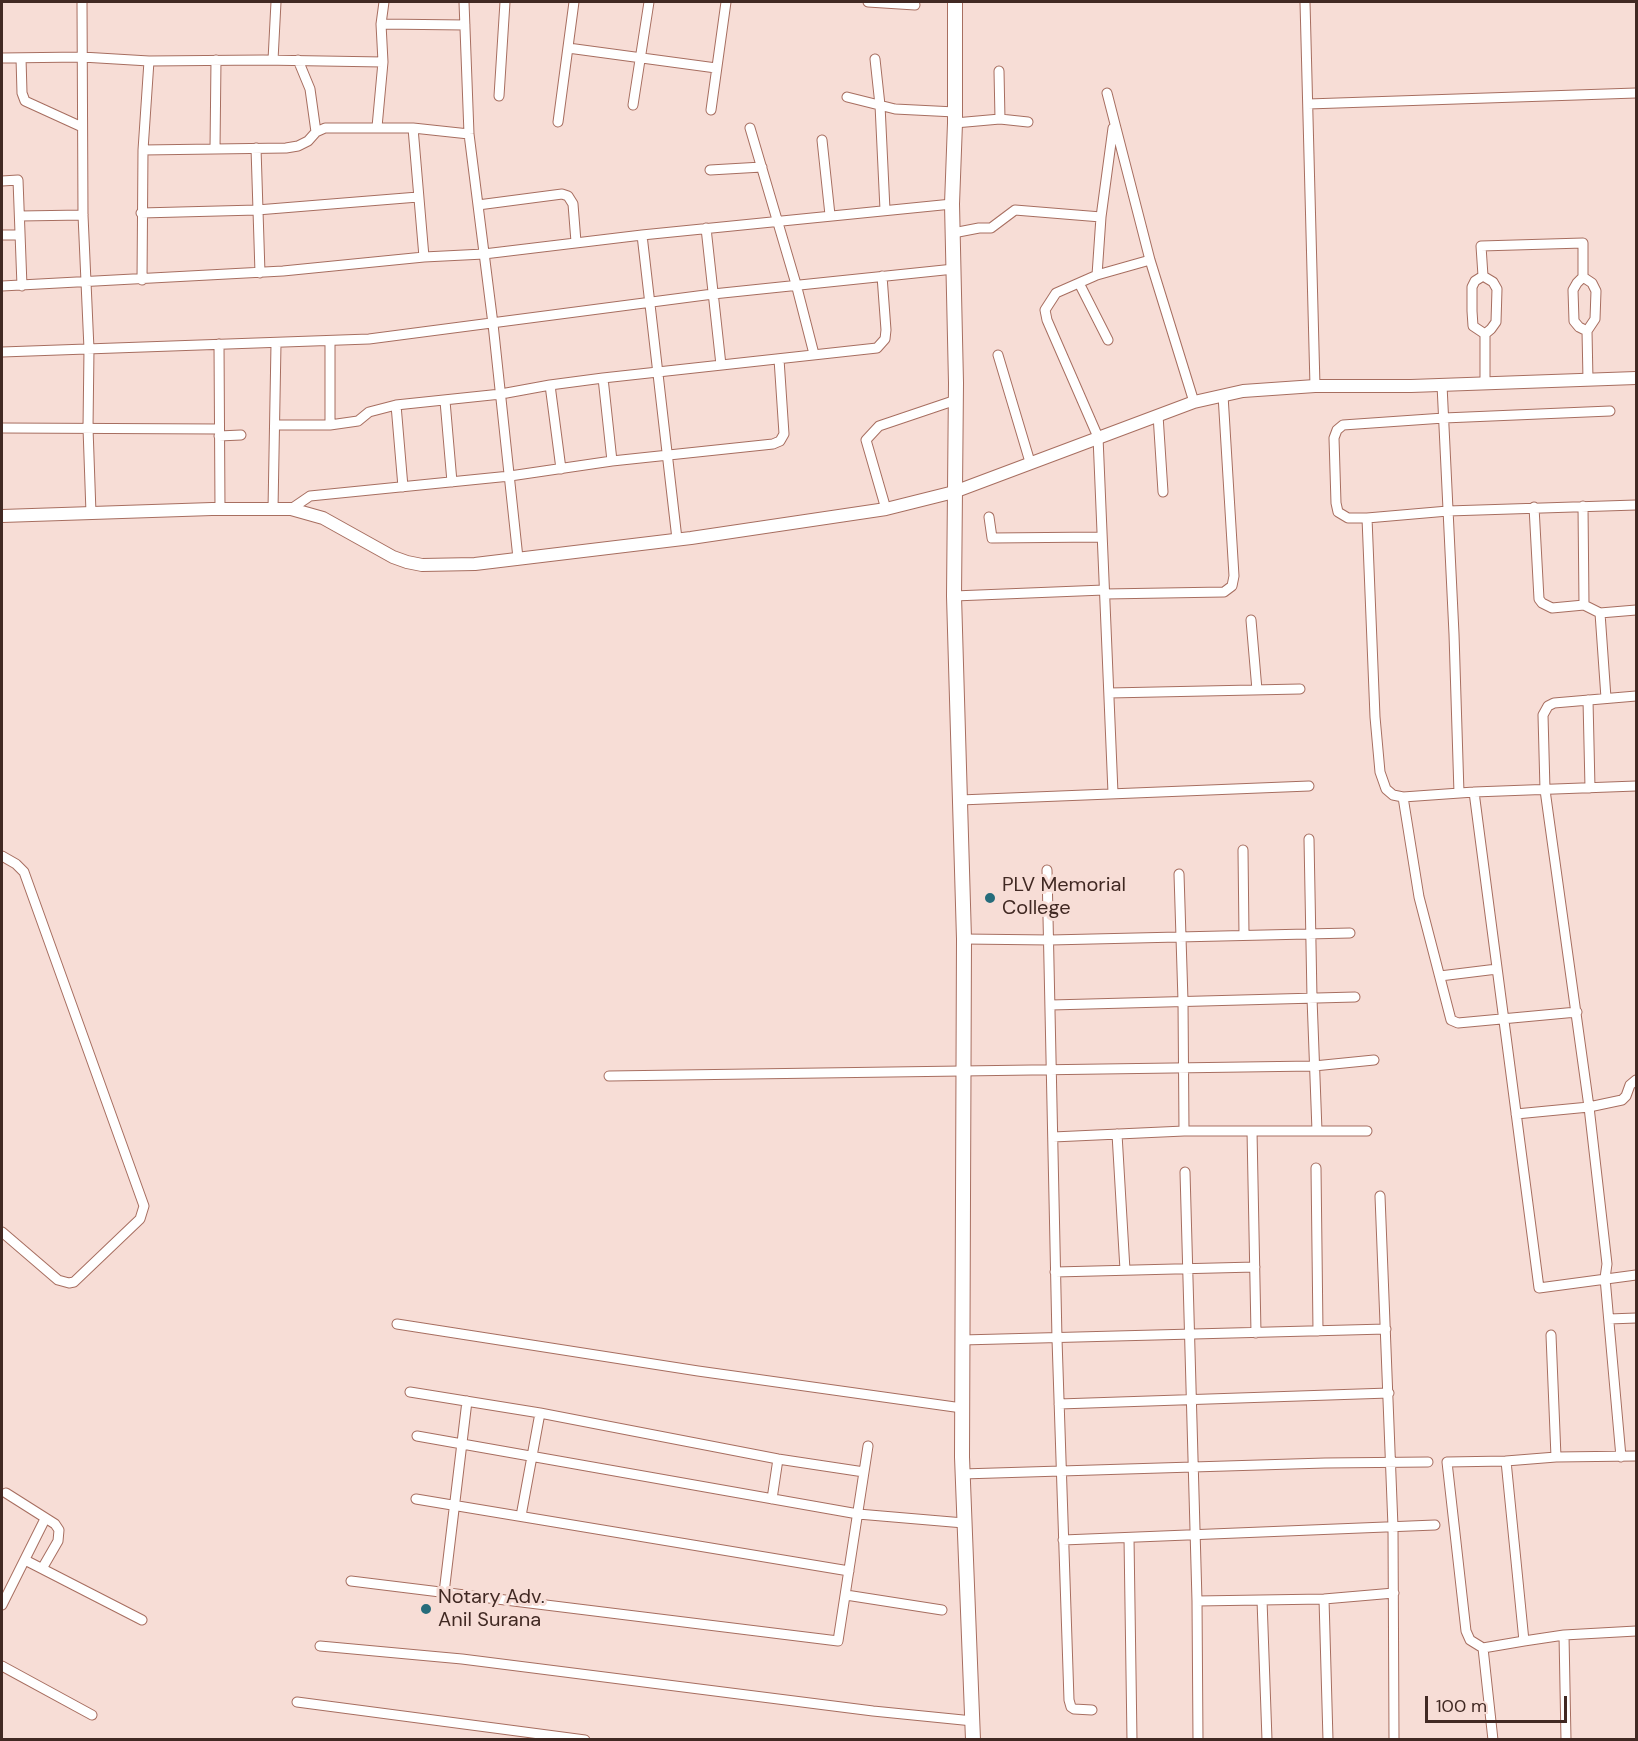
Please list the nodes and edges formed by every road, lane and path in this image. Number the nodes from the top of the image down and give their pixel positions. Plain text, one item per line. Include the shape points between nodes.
1 (82, 2) edge
2 (276, 2) edge
3 (384, 2) edge
4 (464, 2) edge
5 (505, 2) edge
6 (574, 2) edge
7 (649, 2) edge
8 (726, 2) edge
9 (868, 2) edge
10 (955, 2) edge
11 (1305, 2) edge
12 (915, 5) dead end
13 (381, 24) junction
14 (465, 25) junction
15 (568, 48) junction
16 (82, 57) junction
17 (2, 58) edge
18 (21, 58) junction
19 (640, 58) junction
20 (874, 59) dead end
21 (216, 60) junction
22 (273, 60) junction
23 (298, 60) junction
24 (149, 61) junction
25 (384, 62) junction
26 (717, 68) junction
27 (999, 71) dead end
28 (1107, 93) dead end
29 (1636, 93) edge
30 (499, 96) dead end
31 (847, 97) dead end
32 (1308, 104) junction
33 (633, 105) dead end
34 (880, 105) junction
35 (711, 110) dead end
36 (955, 117) junction
37 (1000, 119) junction
38 (558, 122) dead end
39 (1028, 122) dead end
40 (1114, 123) junction
41 (82, 127) junction
42 (377, 127) junction
43 (413, 128) junction
44 (750, 128) dead end
45 (316, 132) junction
46 (469, 134) junction
47 (822, 140) dead end
48 (256, 148) junction
49 (215, 149) junction
50 (143, 150) junction
51 (762, 167) junction
52 (710, 170) dead end
53 (2, 181) edge
54 (418, 197) junction
55 (952, 204) junction
56 (478, 205) junction
57 (257, 210) junction
58 (885, 210) junction
59 (141, 213) junction
60 (82, 215) junction
61 (830, 215) junction
62 (20, 216) junction
63 (1101, 217) junction
64 (777, 221) junction
65 (706, 228) junction
66 (953, 233) junction
67 (2, 235) edge
68 (19, 235) junction
69 (642, 235) junction
70 (576, 242) junction
71 (484, 254) junction
72 (424, 257) junction
73 (1150, 260) junction
74 (954, 269) junction
75 (260, 273) junction
76 (1097, 275) junction
77 (882, 276) junction
78 (1483, 276) junction
79 (1583, 278) junction
80 (142, 280) junction
81 (85, 283) junction
82 (1079, 283) junction
83 (796, 284) junction
84 (2, 286) edge
85 (22, 286) junction
86 (713, 294) junction
87 (650, 302) junction
88 (493, 324) junction
89 (1587, 331) junction
90 (1485, 334) junction
91 (1108, 340) dead end
92 (330, 341) junction
93 (219, 344) junction
94 (276, 344) junction
95 (89, 349) junction
96 (2, 352) edge
97 (814, 354) junction
98 (998, 355) dead end
99 (779, 359) junction
100 (722, 364) junction
101 (659, 373) junction
102 (603, 378) junction
103 (1636, 378) edge
104 (1588, 380) junction
105 (1485, 383) junction
106 (550, 385) junction
107 (1442, 385) junction
108 (1315, 386) junction
109 (501, 394) junction
110 (1223, 395) junction
111 (956, 400) junction
112 (445, 401) junction
113 (1194, 402) junction
114 (396, 405) junction
115 (1610, 411) dead end
116 (1158, 415) junction
117 (1444, 418) junction
118 (274, 425) junction
119 (330, 425) junction
120 (2, 428) edge
121 (88, 428) junction
122 (219, 433) junction
123 (241, 435) dead end
124 (1098, 437) junction
125 (668, 456) junction
126 (612, 461) junction
127 (1030, 462) junction
128 (561, 469) junction
129 (510, 476) junction
130 (452, 482) junction
131 (403, 487) junction
132 (954, 492) junction
133 (1162, 492) dead end
134 (1636, 505) edge
135 (1583, 506) junction
136 (1534, 507) junction
137 (291, 508) junction
138 (220, 509) junction
139 (273, 509) junction
140 (886, 509) junction
141 (1448, 511) junction
142 (91, 513) junction
143 (2, 516) edge
144 (990, 517) dead end
145 (1367, 518) junction
146 (1101, 537) junction
147 (677, 539) junction
148 (518, 558) junction
149 (1105, 592) junction
150 (954, 596) junction
151 (1584, 605) junction
152 (1636, 610) edge
153 (1600, 613) junction
154 (1251, 620) dead end
155 (1300, 689) dead end
156 (1257, 690) junction
157 (1109, 693) junction
158 (1636, 696) edge
159 (1605, 698) junction
160 (1587, 700) junction
161 (1309, 786) dead end
162 (1636, 786) edge
163 (1590, 788) junction
164 (1545, 790) junction
165 (1474, 792) junction
166 (1113, 793) junction
167 (1459, 793) junction
168 (1402, 797) junction
169 (960, 800) junction
170 (1309, 839) dead end
171 (1243, 850) dead end
172 (2, 856) edge
173 (1047, 870) dead end
174 (1179, 874) dead end
175 (1350, 933) dead end
176 (1312, 934) junction
177 (1244, 935) junction
178 (1181, 936) junction
179 (963, 939) junction
180 (1050, 940) junction
181 (1497, 969) junction
182 (1440, 976) junction
183 (1355, 997) dead end
184 (1312, 998) junction
185 (1184, 1001) junction
186 (1051, 1005) junction
187 (1577, 1012) junction
188 (1503, 1020) junction
189 (1374, 1060) dead end
190 (1314, 1066) junction
191 (1182, 1067) junction
192 (1052, 1069) junction
193 (963, 1072) junction
194 (609, 1076) dead end
195 (1636, 1080) edge
196 (1589, 1107) junction
197 (1516, 1114) junction
198 (1184, 1131) junction
199 (1252, 1131) junction
200 (1317, 1131) junction
201 (1367, 1131) dead end
202 (1117, 1134) junction
203 (1053, 1137) junction
204 (1316, 1168) dead end
205 (1185, 1172) dead end
206 (1380, 1196) dead end
207 (2, 1232) edge
208 (1255, 1267) junction
209 (1188, 1268) junction
210 (1125, 1270) junction
211 (1055, 1272) junction
212 (1636, 1275) edge
213 (1605, 1278) junction
214 (1636, 1318) edge
215 (1609, 1319) junction
216 (397, 1324) dead end
217 (1386, 1329) junction
218 (1318, 1331) junction
219 (1256, 1333) junction
220 (1190, 1335) junction
221 (1551, 1335) dead end
222 (1056, 1339) junction
223 (962, 1340) junction
224 (410, 1392) dead end
225 (1389, 1393) junction
226 (1192, 1400) junction
227 (467, 1401) junction
228 (1059, 1404) junction
229 (962, 1408) junction
230 (540, 1413) junction
231 (417, 1436) dead end
232 (462, 1443) junction
233 (868, 1446) dead end
234 (532, 1455) junction
235 (1636, 1456) edge
236 (1556, 1457) junction
237 (1622, 1457) junction
238 (778, 1459) junction
239 (1506, 1461) junction
240 (1428, 1462) dead end
241 (1391, 1463) junction
242 (1194, 1467) junction
243 (864, 1472) junction
244 (1061, 1472) junction
245 (962, 1474) junction
246 (6, 1493) dead end
247 (416, 1499) dead end
248 (772, 1499) junction
249 (454, 1505) junction
250 (858, 1514) junction
251 (521, 1516) junction
252 (45, 1519) junction
253 (964, 1523) junction
254 (1435, 1525) dead end
255 (1393, 1527) junction
256 (1195, 1535) junction
257 (1129, 1538) junction
258 (1063, 1540) junction
259 (25, 1560) junction
260 (43, 1568) junction
261 (849, 1571) junction
262 (351, 1581) dead end
263 (444, 1593) junction
264 (1394, 1593) junction
265 (846, 1595) junction
266 (1324, 1599) junction
267 (1262, 1600) junction
268 (1197, 1601) junction
269 (2, 1605) edge
270 (942, 1610) dead end
271 (142, 1620) dead end
272 (1636, 1631) edge
273 (1564, 1635) junction
274 (1524, 1641) junction
275 (320, 1646) dead end
276 (1483, 1648) junction
277 (2, 1666) edge
278 (297, 1702) dead end
279 (1092, 1710) dead end
280 (92, 1715) dead end
281 (973, 1721) junction
282 (1394, 1739) edge
283 (585, 1740) edge
284 (973, 1740) edge
285 (1132, 1740) edge
286 (1198, 1740) edge
287 (1266, 1740) edge
288 (1328, 1740) edge
289 (1493, 1740) edge
290 (1566, 1740) edge

1 - 16 street
2 - 22 street
3 - 13 street
4 - 14 street
5 - 30 street
6 - 15 street
7 - 19 street
8 - 26 street
9 - 12 street
10 - 36 main road
11 - 32 street
13 - 14 street
13 - 25 street
14 - 46 street
15 - 19 street
15 - 38 street
16 - 18 street
16 - 24 street
16 - 41 street
17 - 18 street
18 - 41 street via 25,100
19 - 26 street
19 - 33 street
20 - 34 street
21 - 22 street
21 - 24 street
21 - 49 street
22 - 23 street
23 - 25 street
23 - 45 street via 310,89
24 - 50 street
25 - 42 street
26 - 35 street
27 - 37 street
28 - 40 street
29 - 32 street
31 - 34 street
32 - 108 street
34 - 36 street
34 - 58 street
36 - 37 street
36 - 55 main road
37 - 39 street
40 - 63 street
40 - 73 street
41 - 60 street
42 - 43 street
42 - 45 street via 325,128
43 - 46 street
43 - 54 street
44 - 51 street
45 - 48 street via 298,146
46 - 56 street
47 - 61 street
48 - 49 street
48 - 57 street
49 - 50 street
50 - 59 street
51 - 52 street
51 - 64 street
53 - 62 street via 18,180
54 - 57 street
54 - 72 street
55 - 58 street
55 - 66 main road
56 - 70 street via 568,196 573,204
56 - 71 street
57 - 59 street
57 - 75 street
58 - 61 street
59 - 80 street
60 - 62 street
60 - 81 street
61 - 64 street
62 - 68 street
63 - 66 street via 1015,210 991,228
63 - 76 street
64 - 65 street
64 - 83 street
65 - 69 street
65 - 86 street
66 - 74 main road
67 - 68 street
68 - 85 street
69 - 70 street
69 - 87 street
70 - 71 street
71 - 72 street
71 - 88 street
72 - 75 street
73 - 76 street
73 - 113 street
74 - 77 street
74 - 111 main road
75 - 80 street
76 - 82 street
77 - 83 street
77 - 97 street via 886,330 881,345
78 - 79 street via 1481,246 1582,243
78 - 90 street via 1497,288 1496,322
78 - 90 street via 1472,286 1472,311 1473,326
79 - 89 street via 1596,291 1595,319
79 - 89 street via 1573,290 1575,321
80 - 81 street
81 - 85 street
81 - 95 street
82 - 91 street
82 - 124 street via 1053,296 1045,310
83 - 86 street
83 - 97 street
84 - 85 street
86 - 87 street
86 - 100 street
87 - 88 street
87 - 101 street
88 - 92 street
88 - 109 street
89 - 104 street
90 - 105 street
92 - 94 street
92 - 119 street
93 - 94 street
93 - 95 street
93 - 122 street
94 - 118 street
95 - 96 street
95 - 121 street
97 - 99 street
98 - 127 street
99 - 100 street
99 - 125 street via 784,425 780,441
100 - 101 street
101 - 102 street
101 - 125 street
102 - 106 street
102 - 126 street
103 - 104 street
104 - 105 street
105 - 107 street
106 - 109 street
106 - 128 street
107 - 108 street
107 - 117 street
108 - 110 street
109 - 112 street
109 - 129 street
110 - 113 street
110 - 149 street via 1232,586 1224,592
111 - 132 main road
111 - 140 street via 879,426 866,440
112 - 114 street
112 - 130 street
113 - 116 street
114 - 119 street via 369,412 358,421
114 - 131 street
115 - 117 street
116 - 124 street
116 - 133 street
117 - 141 street
117 - 145 street via 1351,424 1337,430 1334,438 1338,512 1348,518
118 - 119 street
118 - 139 street
120 - 121 street
121 - 122 street
121 - 142 street
122 - 123 street
122 - 138 street
124 - 127 street
124 - 146 street
125 - 126 street
125 - 147 street
126 - 128 street
127 - 132 street
128 - 129 street
129 - 130 street
129 - 148 street
130 - 131 street
131 - 137 street via 310,496
132 - 140 street
132 - 150 main road
134 - 135 street
135 - 136 street
135 - 151 street
136 - 141 street
136 - 151 street via 1539,598 1552,608
137 - 139 street
137 - 148 street via 323,518 407,562 475,564
138 - 139 street
138 - 142 street
140 - 147 street
141 - 145 street
141 - 167 street
142 - 143 street
144 - 146 street via 992,538
145 - 168 street via 1380,772 1386,789
146 - 149 street
147 - 148 street
149 - 150 street
149 - 157 street
150 - 169 main road
151 - 153 street
152 - 153 street
153 - 159 street
154 - 156 street
155 - 156 street
156 - 157 street
157 - 166 street
158 - 159 street
159 - 160 street
160 - 163 street
160 - 164 street via 1554,704 1545,710
161 - 166 street
162 - 163 street
163 - 164 street
164 - 165 street
164 - 187 street
165 - 167 street
165 - 181 street
166 - 169 street
167 - 168 street
168 - 182 street via 1417,888
169 - 179 main road
170 - 176 street
171 - 177 street
172 - 207 street via 24,872 144,1206 140,1219 75,1282 58,1280
173 - 180 street
174 - 178 street
175 - 176 street
176 - 177 street
176 - 184 street
177 - 178 street
178 - 180 street
178 - 185 street
179 - 180 street
179 - 193 main road
180 - 186 street
181 - 182 street
181 - 188 street
182 - 188 street via 1451,1020
183 - 184 street
184 - 185 street
184 - 190 street
185 - 186 street
185 - 191 street
186 - 192 street
187 - 188 street
187 - 196 street
188 - 197 street
189 - 190 street
190 - 191 street
190 - 200 street
191 - 192 street
191 - 198 street
192 - 193 street
192 - 203 street
193 - 194 street
193 - 223 main road
195 - 196 street via 1622,1100
196 - 197 street
196 - 213 street
197 - 213 street via 1539,1288
198 - 199 street
198 - 202 street
199 - 200 street
199 - 208 street
200 - 201 street
202 - 203 street
202 - 210 street
203 - 211 street
204 - 218 street
205 - 209 street
206 - 217 street
208 - 209 street
208 - 219 street
209 - 210 street
209 - 220 street
210 - 211 street
211 - 222 street
212 - 213 street
213 - 215 street
214 - 215 street
215 - 237 street
216 - 229 street
217 - 218 street
217 - 225 street
218 - 219 street
219 - 220 street
220 - 222 street
220 - 226 street
221 - 236 street
222 - 223 street
222 - 228 street
223 - 229 main road
224 - 227 street
225 - 226 street
225 - 241 street
226 - 228 street
226 - 242 street
227 - 230 street
227 - 232 street
228 - 244 street
229 - 245 main road
230 - 234 street
230 - 238 street
231 - 232 street
232 - 234 street
232 - 249 street
233 - 243 street
234 - 248 street
234 - 251 street
235 - 237 street
236 - 237 street
236 - 239 street
238 - 243 street
238 - 248 street
239 - 274 street
239 - 276 street via 1447,1462 1466,1631 1470,1640
240 - 241 street
241 - 242 street
241 - 255 street
242 - 244 street
242 - 256 street
243 - 250 street
244 - 245 street
244 - 258 street
245 - 253 main road
246 - 252 street
247 - 249 street
248 - 250 street
249 - 251 street
249 - 263 street
250 - 253 street
250 - 261 street
251 - 261 street
252 - 259 street
252 - 260 street via 60,1534
253 - 281 main road
254 - 255 street
255 - 256 street
255 - 264 street
256 - 257 street
256 - 268 street
257 - 258 street
257 - 285 street
258 - 279 street via 1069,1700 1074,1708
259 - 260 street
259 - 269 street
260 - 271 street
261 - 265 street
262 - 263 street
263 - 265 street via 838,1641
264 - 266 street
264 - 282 street
265 - 270 street
266 - 267 street
266 - 288 street
267 - 268 street
267 - 287 street
268 - 286 street
272 - 273 street
273 - 274 street
273 - 290 street
274 - 276 street
275 - 281 street via 462,1659
276 - 289 street
277 - 280 street
278 - 283 street
281 - 284 main road

